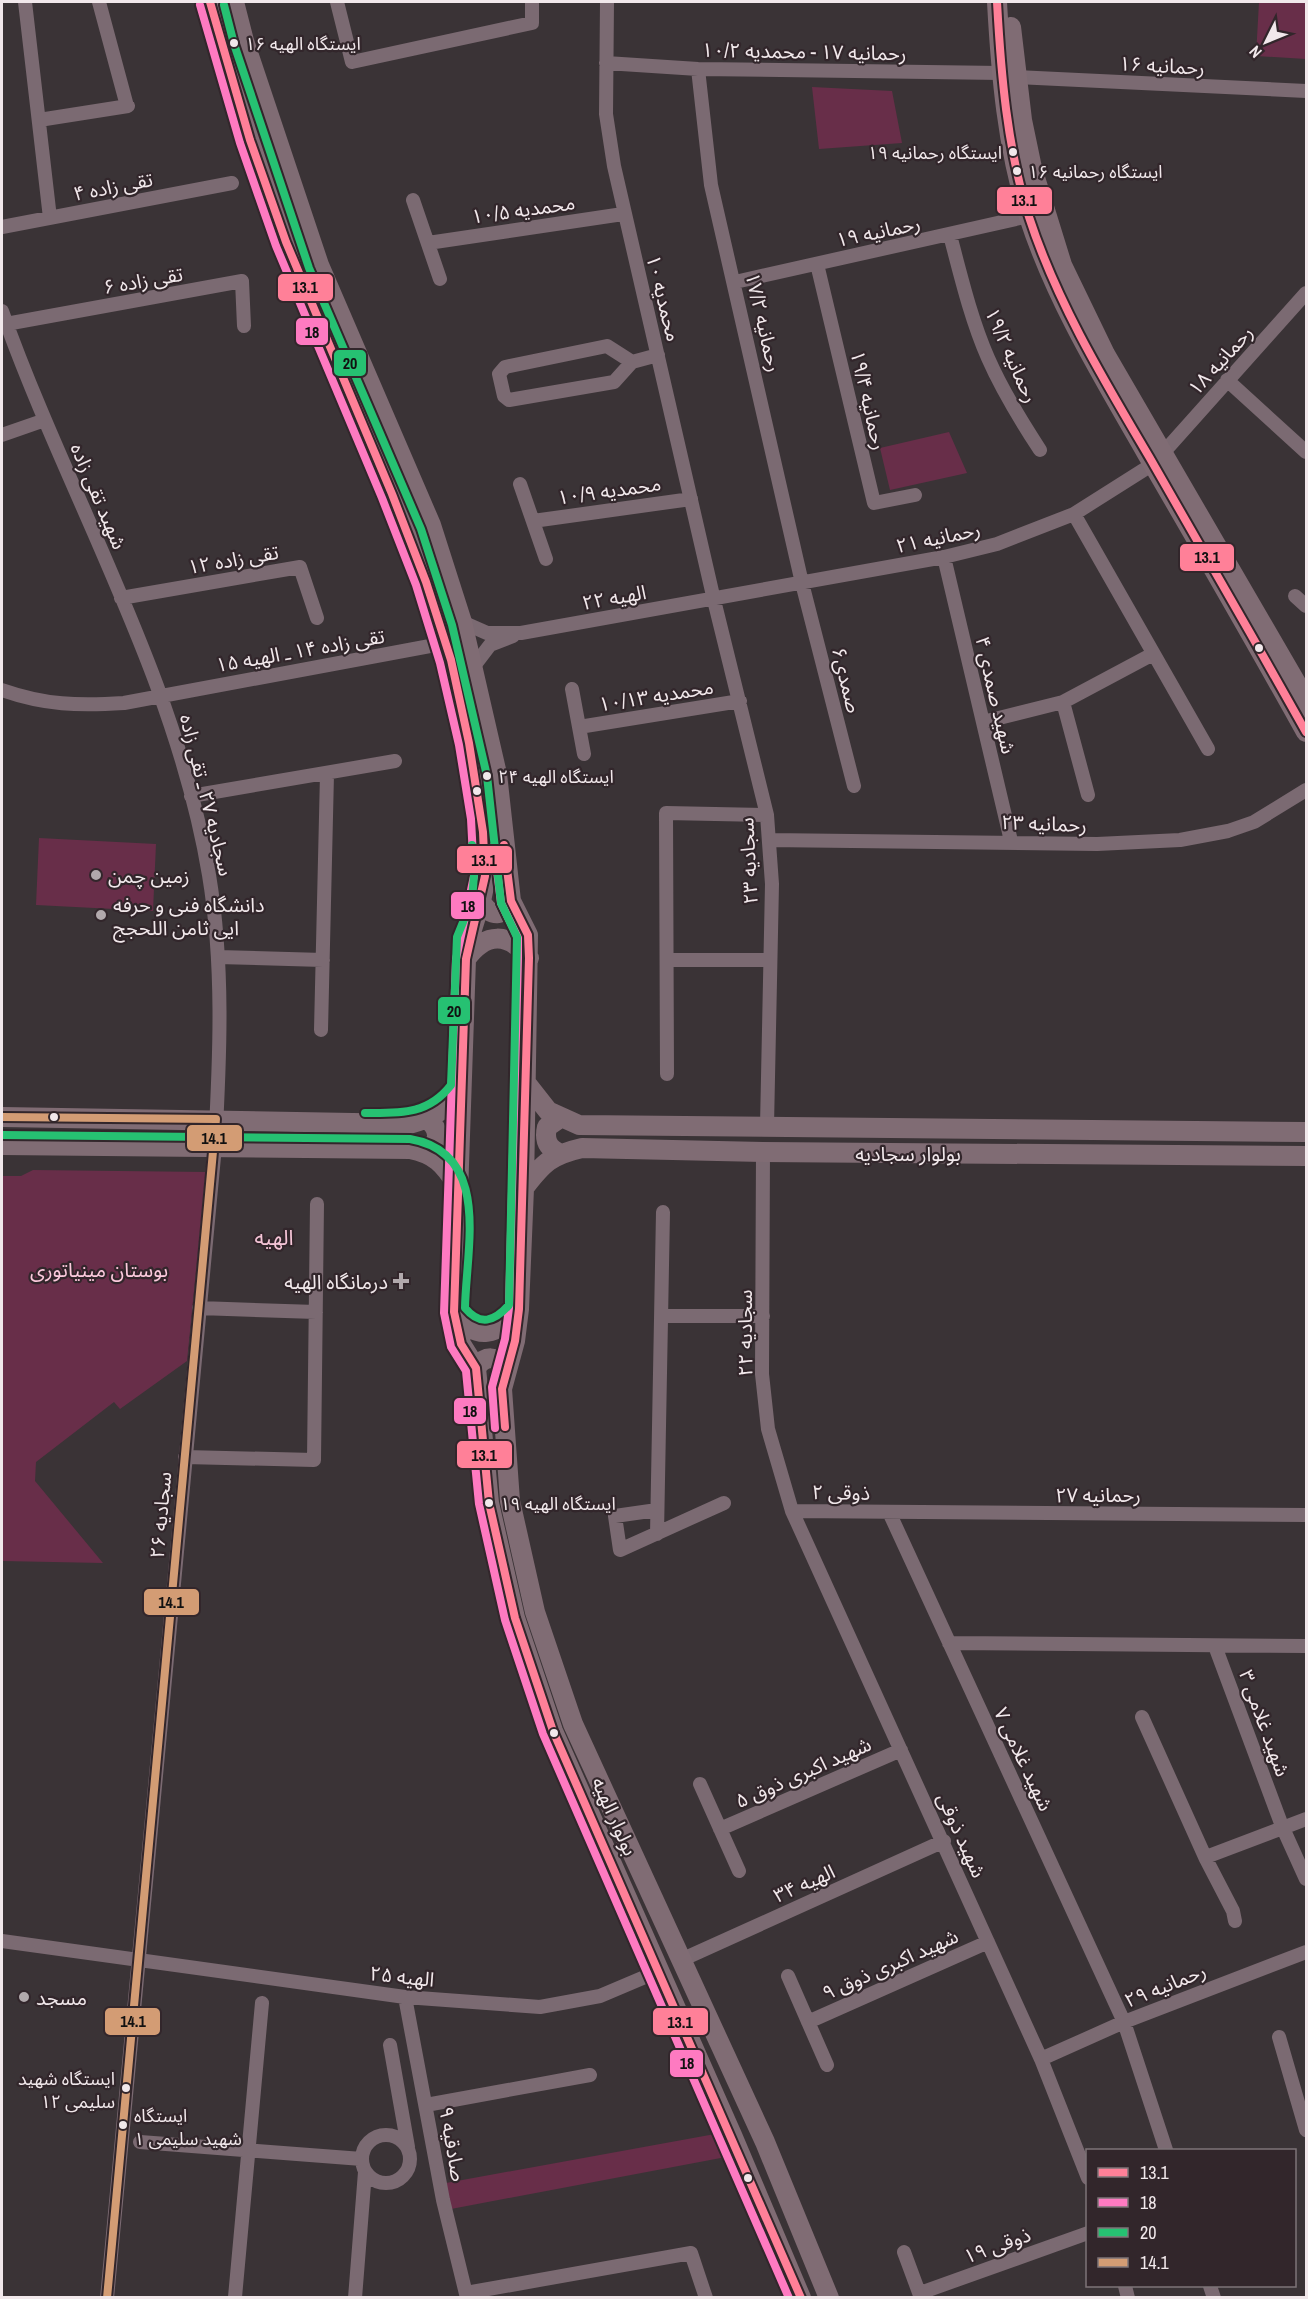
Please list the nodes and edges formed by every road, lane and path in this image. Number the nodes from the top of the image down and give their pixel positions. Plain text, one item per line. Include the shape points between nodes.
1 (25, 2) edge
2 (99, 2) edge
3 (210, 2) edge
4 (234, 2) edge
5 (337, 2) edge
6 (532, 2) edge
7 (607, 2) edge
8 (997, 2) edge
9 (1011, 2) edge
10 (606, 63) junction
11 (698, 69) junction
12 (1008, 75) junction
13 (1306, 91) edge
14 (39, 120) junction
15 (232, 183) dead end
16 (413, 200) dead end
17 (624, 214) junction
18 (1029, 216) junction
19 (50, 218) junction
20 (2, 227) edge
21 (950, 236) junction
22 (428, 243) junction
23 (817, 264) junction
24 (440, 279) dead end
25 (735, 282) junction
26 (1306, 293) edge
27 (4, 318) edge
28 (244, 326) dead end
29 (658, 355) junction
30 (632, 362) junction
31 (1227, 380) junction
32 (45, 420) junction
33 (2, 435) edge
34 (1040, 450) dead end
35 (1306, 452) edge
36 (1158, 459) junction
37 (520, 484) dead end
38 (915, 495) dead end
39 (691, 499) junction
40 (1074, 514) junction
41 (533, 520) junction
42 (944, 557) junction
43 (546, 559) dead end
44 (802, 583) junction
45 (1294, 596) dead end
46 (121, 598) junction
47 (714, 600) junction
48 (1306, 606) edge
49 (316, 618) dead end
50 (462, 622) junction
51 (521, 633) junction
52 (446, 644) junction
53 (1154, 654) junction
54 (474, 666) junction
55 (572, 689) dead end
56 (2, 690) edge
57 (162, 696) junction
58 (1306, 700) edge
59 (740, 701) junction
60 (1063, 702) junction
61 (983, 722) junction
62 (579, 728) junction
63 (1306, 732) edge
64 (1208, 749) dead end
65 (584, 754) dead end
66 (395, 761) dead end
67 (327, 774) junction
68 (854, 786) dead end
69 (1306, 790) edge
70 (1088, 795) dead end
71 (191, 796) junction
72 (767, 815) junction
73 (769, 840) junction
74 (1011, 841) junction
75 (512, 901) junction
76 (482, 903) junction
77 (218, 957) junction
78 (529, 958) junction
79 (466, 959) junction
80 (323, 960) junction
81 (667, 960) junction
82 (769, 960) junction
83 (321, 1030) dead end
84 (667, 1074) dead end
85 (526, 1083) junction
86 (461, 1089) junction
87 (2, 1117) edge
88 (560, 1118) junction
89 (216, 1119) junction
90 (427, 1119) junction
91 (766, 1126) junction
92 (1306, 1132) edge
93 (2, 1145) edge
94 (215, 1146) junction
95 (426, 1152) junction
96 (763, 1152) junction
97 (560, 1153) junction
98 (1306, 1156) edge
99 (457, 1185) junction
100 (524, 1188) junction
101 (318, 1204) dead end
102 (663, 1212) dead end
103 (199, 1308) junction
104 (519, 1309) junction
105 (316, 1312) junction
106 (454, 1312) junction
107 (661, 1316) junction
108 (763, 1316) junction
109 (476, 1368) junction
110 (506, 1369) junction
111 (185, 1457) junction
112 (724, 1503) dead end
113 (657, 1510) junction
114 (792, 1511) junction
115 (889, 1512) junction
116 (1306, 1515) edge
117 (657, 1534) junction
118 (949, 1643) junction
119 (1215, 1646) junction
120 (1306, 1646) edge
121 (1142, 1717) dead end
122 (901, 1750) junction
123 (700, 1785) dead end
124 (1306, 1819) edge
125 (1282, 1826) junction
126 (720, 1829) junction
127 (944, 1840) junction
128 (1206, 1857) junction
129 (739, 1871) dead end
130 (1306, 1879) edge
131 (1234, 1921) dead end
132 (2, 1941) edge
133 (988, 1942) junction
134 (1306, 1952) edge
135 (137, 1960) junction
136 (681, 1960) junction
137 (660, 1971) junction
138 (788, 1976) dead end
139 (405, 1997) junction
140 (262, 2003) dead end
141 (808, 2022) junction
142 (1124, 2022) junction
143 (1279, 2037) dead end
144 (390, 2044) dead end
145 (1041, 2059) junction
146 (827, 2065) dead end
147 (590, 2075) dead end
148 (426, 2105) junction
149 (1306, 2130) edge
150 (140, 2142) dead end
151 (408, 2147) junction
152 (250, 2149) junction
153 (1165, 2149) edge
154 (363, 2166) junction
155 (1086, 2173) edge
156 (1086, 2234) edge
157 (904, 2253) dead end
158 (467, 2295) edge
159 (920, 2296) edge
160 (236, 2297) edge
161 (107, 2298) edge
162 (228, 2298) edge
163 (355, 2298) edge
164 (706, 2298) edge
165 (801, 2298) edge
166 (829, 2298) edge

1 - 14 street
2 - 14 street via 128,106
3 - 52 main road via 263,181 298,274 408,532
4 - 50 main road via 319,265 431,525
5 - 6 street via 352,62 532,23
7 - 10 street, محمدیه ۱۰
8 - 12 main road
9 - 12 main road
10 - 11 street, رحمانیه ۱۷ - محمدیه ۱۰/۲
10 - 17 street, محمدیه ۱۰ via 606,114
11 - 12 street, رحمانیه ۱۷ - محمدیه ۱۰/۲
11 - 25 street, رحمانیه ۱۷/۲ via 711,185
12 - 13 street, رحمانیه ۱۶
12 - 18 main road via 1014,151
12 - 36 main road via 1062,265
14 - 19 street
15 - 19 street, تقی زاده ۴
16 - 22 street
17 - 22 street, محمدیه ۱۰/۵
17 - 29 street, محمدیه ۱۰
18 - 21 street, رحمانیه ۱۹
18 - 36 main road via 1050,271 1093,360
19 - 20 street, تقی زاده ۴
21 - 23 street, رحمانیه ۱۹
21 - 34 street, رحمانیه ۱۹/۲ via 988,359
22 - 24 street
23 - 25 street, رحمانیه ۱۹
23 - 38 street, رحمانیه ۱۹/۴ via 874,503
25 - 44 street, رحمانیه ۱۷/۲
26 - 31 street, رحمانیه ۱۸
27 - 28 street, تقی زاده ۶ via 242,281
27 - 32 street, شهید تقی زاده
29 - 30 street
29 - 39 street, محمدیه ۱۰
30 - 30 street via 607,346 505,367 499,374 504,396 509,400 614,382
31 - 35 street
31 - 36 street, رحمانیه ۱۸
32 - 33 street
32 - 46 street, شهید تقی زاده
36 - 40 street, رحمانیه ۲۱
36 - 58 main road
36 - 63 main road
37 - 41 street
39 - 41 street, محمدیه ۱۰/۹
39 - 47 street, محمدیه ۱۰
40 - 42 street, رحمانیه ۲۱ via 997,544
40 - 53 street
41 - 43 street
42 - 44 street, رحمانیه ۲۱
42 - 61 street, شهید صمدی ۴
44 - 47 street, رحمانیه ۲۱
44 - 68 street, صمدی۶
45 - 48 street
46 - 49 street, تقی زاده ۱۲ via 300,567
46 - 57 street, شهید تقی زاده
47 - 51 street, الهیه ۲۲
47 - 59 street, سجادیه ۲۳
50 - 51 street via 487,633
50 - 54 main road
51 - 54 street via 490,645
52 - 57 street, تقی زاده ۱۴ ـ الهیه ۱۵
52 - 76 main road via 477,791 485,875
53 - 60 street
53 - 64 street
54 - 75 main road via 497,774
55 - 62 street
56 - 57 street, تقی زاده ۱۴ ـ الهیه ۱۵ via 31,700 75,706
57 - 71 street, سجادیه ۲۷ ـ تقی زاده
59 - 62 street, محمدیه ۱۰/۱۳
59 - 72 street, سجادیه ۲۳
60 - 61 street
60 - 70 street
61 - 74 street, شهید صمدی ۴
62 - 65 street
66 - 67 street
67 - 71 street
67 - 80 street
69 - 74 street, رحمانیه ۲۳ via 1254,822 1180,840 1097,844
71 - 77 street, سجادیه ۲۷ ـ تقی زاده via 209,875
72 - 73 street, سجادیه ۲۳
72 - 81 street via 666,813
73 - 74 street, رحمانیه ۲۳
73 - 82 street, سجادیه ۲۳
75 - 76 main road via 508,909 493,914
75 - 78 main road, بولوار الهیه via 528,935
76 - 79 main road, بولوار الهیه via 467,938
77 - 80 street
77 - 89 street, سجادیه ۲۷ ـ تقی زاده
78 - 79 main road via 512,942 489,939 475,946
78 - 85 main road, بولوار الهیه
79 - 86 main road, بولوار الهیه
80 - 83 street
81 - 82 street
81 - 84 street
82 - 91 street, سجادیه ۲۳
85 - 88 main road, بولوار سجادیه via 537,1101
85 - 100 main road, بولوار الهیه
86 - 90 main road via 448,1107
86 - 99 main road, بولوار الهیه
87 - 89 main road
88 - 91 main road, بولوار سجادیه via 579,1125
88 - 97 main road via 548,1127 545,1135 552,1150
89 - 90 main road via 409,1124
89 - 94 street, سجادیه ۲۷ ـ تقی زاده
90 - 95 main road via 438,1136
91 - 92 main road, بولوار سجادیه
93 - 94 main road
94 - 95 main road
94 - 103 street, سجادیه ۲۶
95 - 99 main road via 445,1165
96 - 97 main road, بولوار سجادیه via 582,1148
96 - 98 main road, بولوار سجادیه
96 - 108 street, سجادیه ۲۲
97 - 100 main road, بولوار سجادیه via 542,1165
99 - 106 main road, بولوار الهیه
100 - 104 main road, بولوار الهیه
101 - 105 street
102 - 107 street
103 - 105 street
103 - 111 street, سجادیه ۲۶
104 - 106 main road via 507,1325 484,1332 462,1323
104 - 110 main road, بولوار الهیه
105 - 111 street via 314,1460
106 - 109 main road, بولوار الهیه via 460,1344
107 - 108 street
107 - 113 street
108 - 114 street, سجادیه ۲۲ via 762,1374 768,1429
109 - 110 main road via 491,1357 501,1360
109 - 137 main road, بولوار الهیه via 489,1503 515,1618 553,1731
110 - 136 main road, بولوار الهیه via 502,1389 510,1501 535,1612 573,1724
111 - 135 street, سجادیه ۲۶
112 - 117 street
113 - 117 street
113 - 117 street via 615,1516 620,1550
114 - 115 street, ذوقی ۲
114 - 122 street, شهید ذوقی
115 - 116 street, رحمانیه ۲۷
115 - 118 street, شهید غلامی ۷
118 - 119 street
118 - 142 street, شهید غلامی ۷
119 - 120 street
119 - 125 street, شهید غلامی ۳
121 - 128 street
122 - 126 street, شهید اکبری ذوق ۵
122 - 127 street, شهید ذوقی
123 - 126 street, شهید اکبری ذوق ۵
124 - 125 street
125 - 128 street
125 - 130 street, شهید غلامی ۳
126 - 129 street, شهید اکبری ذوق ۵
127 - 133 street, شهید ذوقی
127 - 136 street, الهیه ۳۴
128 - 131 street via 1233,1911
132 - 135 street, الهیه ۲۵
133 - 141 street, شهید اکبری ذوق ۹
133 - 145 street, شهید ذوقی
134 - 142 street, رحمانیه ۲۹
135 - 139 street, الهیه ۲۵
135 - 161 street, سجادیه ۲۶
136 - 137 main road
136 - 166 main road, بولوار الهیه via 765,2142
137 - 139 street, الهیه ۲۵ via 600,1996 540,2007
137 - 165 main road, بولوار الهیه
138 - 141 street
139 - 148 street, صادقیه ۹
140 - 152 street
141 - 146 street
142 - 145 street, رحمانیه ۲۹
142 - 153 street, شهید غلامی ۷
143 - 149 street
144 - 151 street
145 - 155 street, شهید ذوقی
147 - 148 street
148 - 158 street, صادقیه ۹ via 443,2200
150 - 152 street
151 - 154 street via 399,2138 386,2134 374,2138 365,2147
151 - 154 street via 410,2165 399,2181 374,2181
152 - 154 street
152 - 160 street
154 - 163 street
156 - 159 street, ذوقی ۱۹
157 - 159 street
158 - 164 street via 691,2253
160 - 162 street

